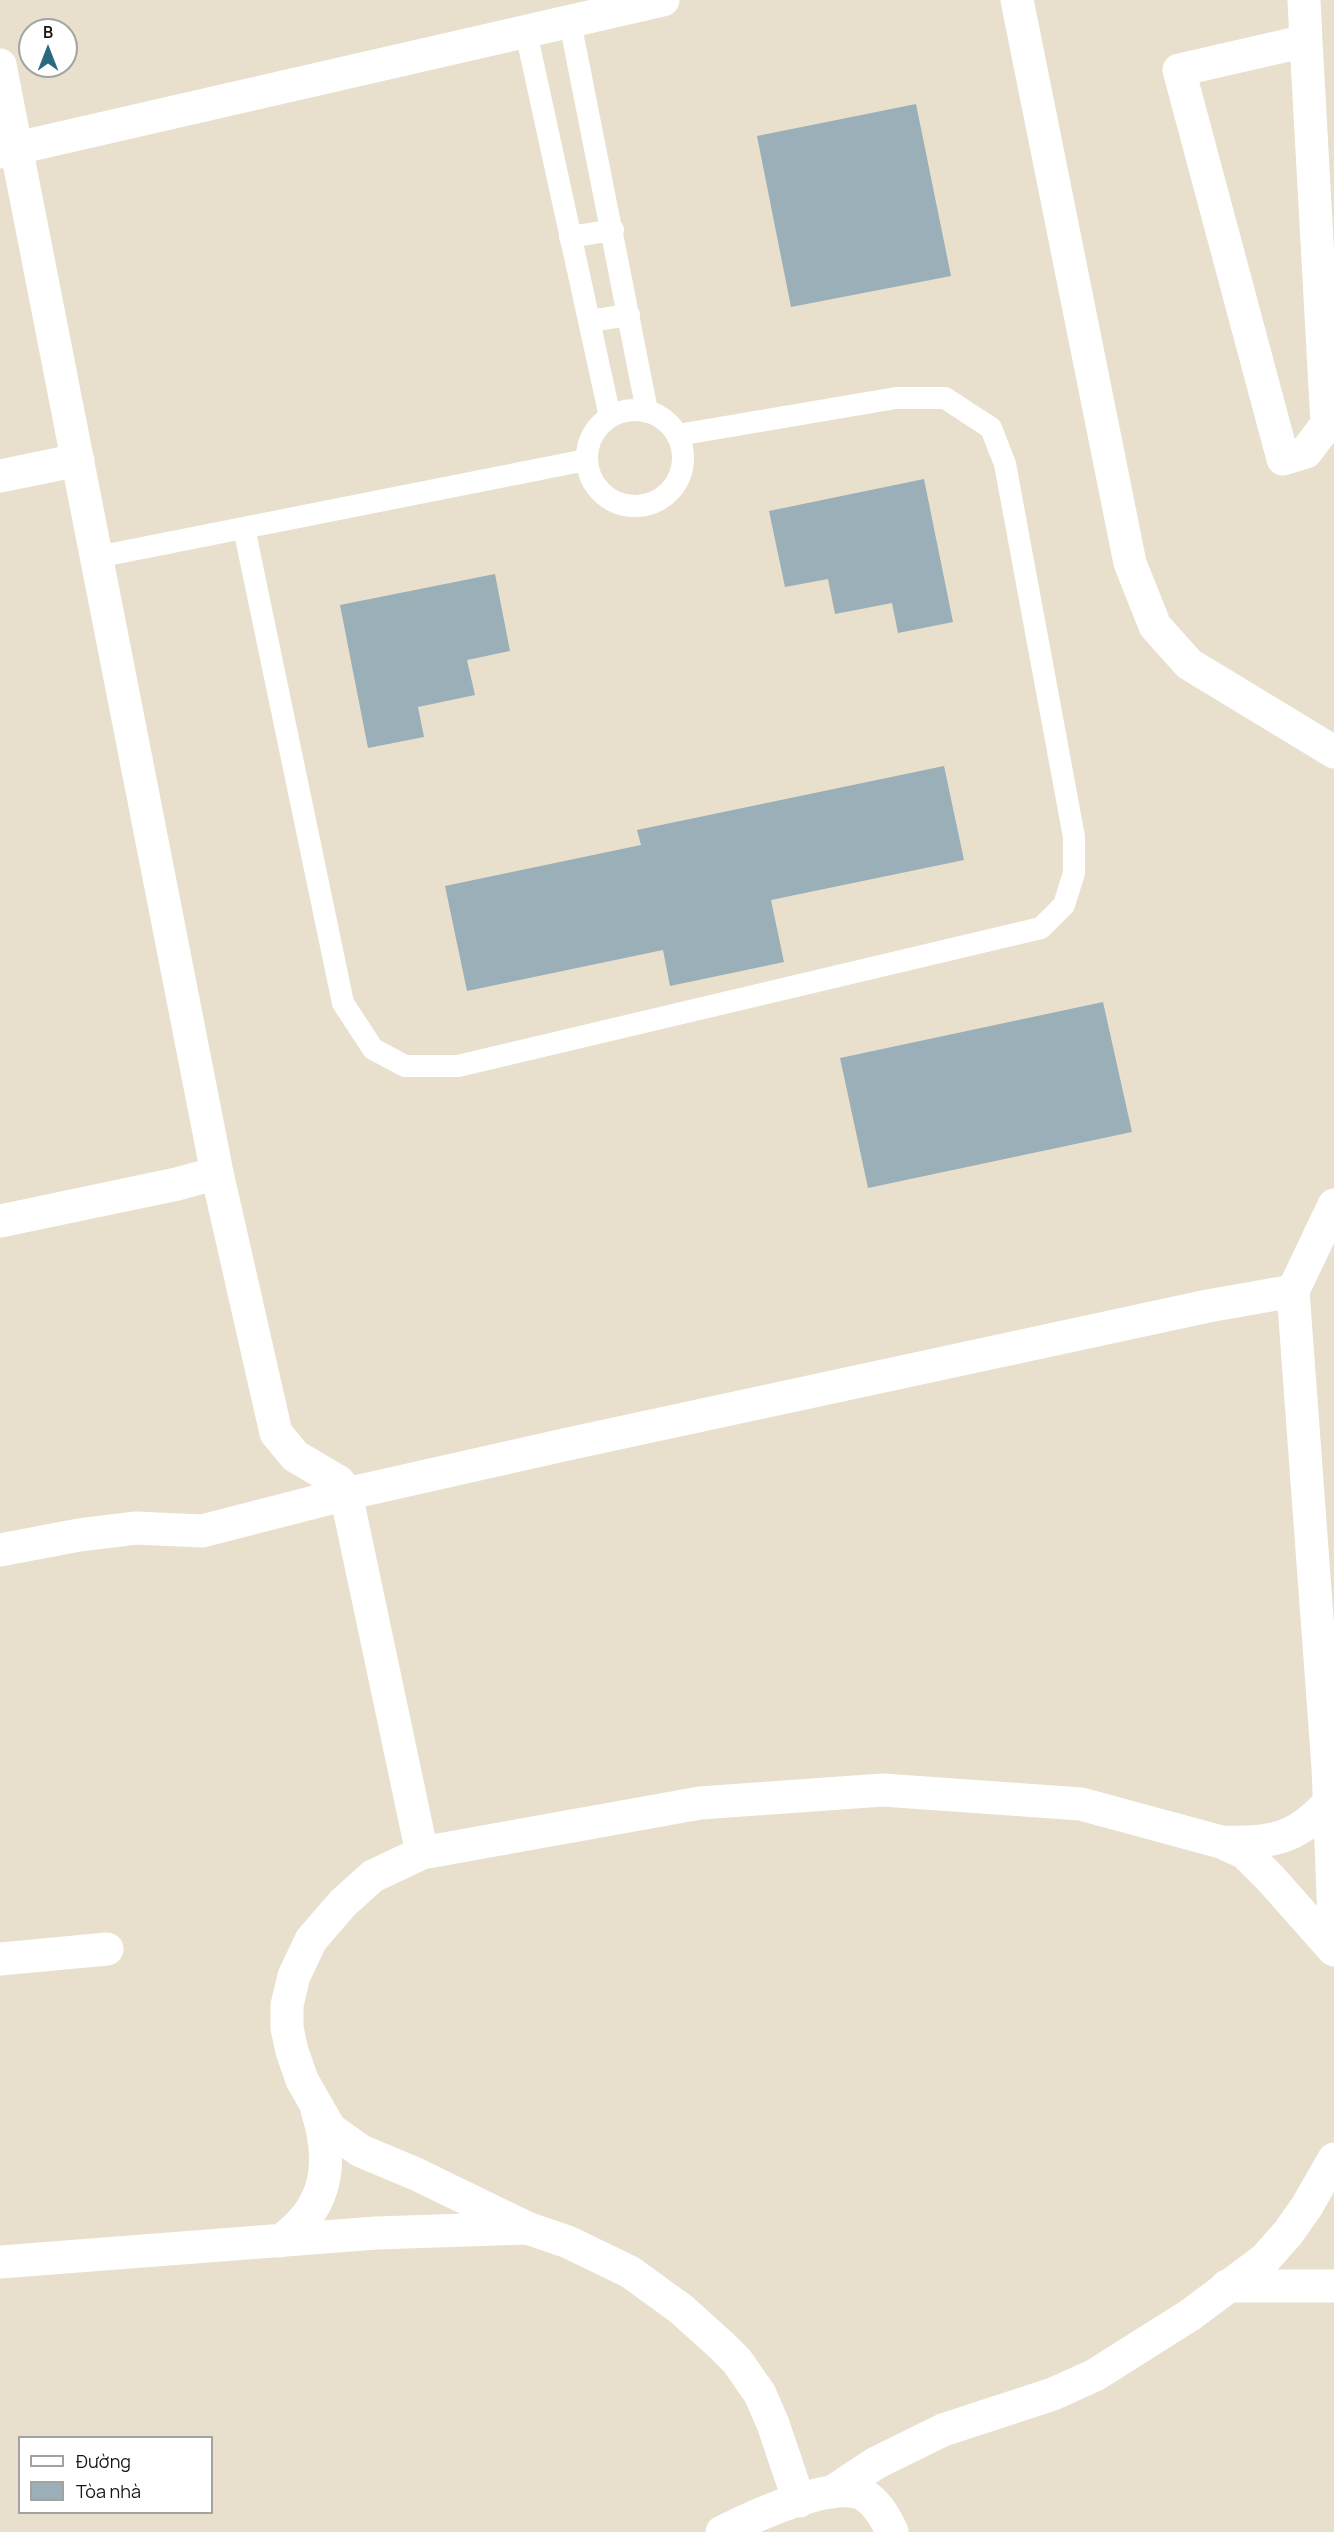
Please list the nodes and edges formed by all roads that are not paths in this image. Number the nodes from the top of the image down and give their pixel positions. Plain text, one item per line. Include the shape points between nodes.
1 (663, 0) edge
2 (1017, 0) edge
3 (1304, 0) edge
4 (570, 22) junction
5 (525, 32) junction
6 (1306, 41) junction
7 (0, 65) edge
8 (9, 151) edge
9 (613, 230) junction
10 (570, 237) junction
11 (629, 315) junction
12 (589, 321) junction
13 (647, 411) junction
14 (610, 417) junction
15 (678, 435) junction
16 (78, 460) junction
17 (586, 460) junction
18 (0, 476) edge
19 (244, 528) junction
20 (97, 557) junction
21 (1334, 752) edge
22 (217, 1173) junction
23 (1334, 1205) edge
24 (0, 1221) edge
25 (1293, 1291) junction
26 (346, 1494) junction
27 (0, 1551) edge
28 (1329, 1802) junction
29 (1221, 1842) junction
30 (422, 1854) junction
31 (1334, 1920) edge
32 (107, 1949) dead end
33 (1334, 1950) edge
34 (0, 1959) edge
35 (317, 2108) junction
36 (1334, 2159) edge
37 (527, 2228) junction
38 (280, 2241) junction
39 (0, 2262) edge
40 (1227, 2286) junction
41 (1334, 2286) edge
42 (832, 2492) junction
43 (798, 2501) junction
44 (722, 2532) edge
45 (891, 2532) edge

1 - 4 street
2 - 21 street via 1130,563 1155,626 1189,664
3 - 6 street
4 - 5 street
4 - 9 lane
5 - 8 street
5 - 10 lane
6 - 6 street via 1327,424 1306,452 1283,459 1179,70
7 - 8 street
8 - 16 street
9 - 10 lane
9 - 11 lane
10 - 12 lane
11 - 12 lane
11 - 13 lane
12 - 14 lane
13 - 14 lane via 628,410
13 - 15 lane via 665,420
14 - 17 lane via 588,443
15 - 17 lane via 684,453 682,473 673,490 657,502 638,507 619,505 602,495 591,479
15 - 19 lane via 896,398 945,398 991,428 1005,464 1074,837 1074,873 1064,905 1041,928 458,1066 405,1066 373,1049 343,1003
16 - 18 street
16 - 20 street
17 - 19 lane
19 - 20 lane
20 - 22 street
22 - 24 street
22 - 26 street via 276,1433 296,1456 339,1482
23 - 25 street
25 - 26 street via 1208,1306
25 - 28 street
26 - 27 street via 202,1531 136,1528
26 - 30 street
28 - 29 street via 1314,1820 1279,1839
28 - 31 street
29 - 30 street via 1081,1804 883,1790 700,1803
29 - 33 street via 1258,1866
30 - 35 street via 373,1876 343,1903 311,1940 294,1976 288,2028 295,2060
32 - 34 street
35 - 37 street via 330,2128 361,2151
35 - 38 street via 327,2150 323,2186 306,2219
36 - 40 street via 1288,2233 1265,2259
37 - 38 street
37 - 43 street via 568,2242 630,2272 681,2309 721,2345 760,2394
38 - 39 street
40 - 41 street
40 - 42 street via 1190,2315 1095,2375 1053,2394 943,2430 876,2463
42 - 43 street
42 - 45 street via 862,2494 887,2520
43 - 44 street via 759,2513

